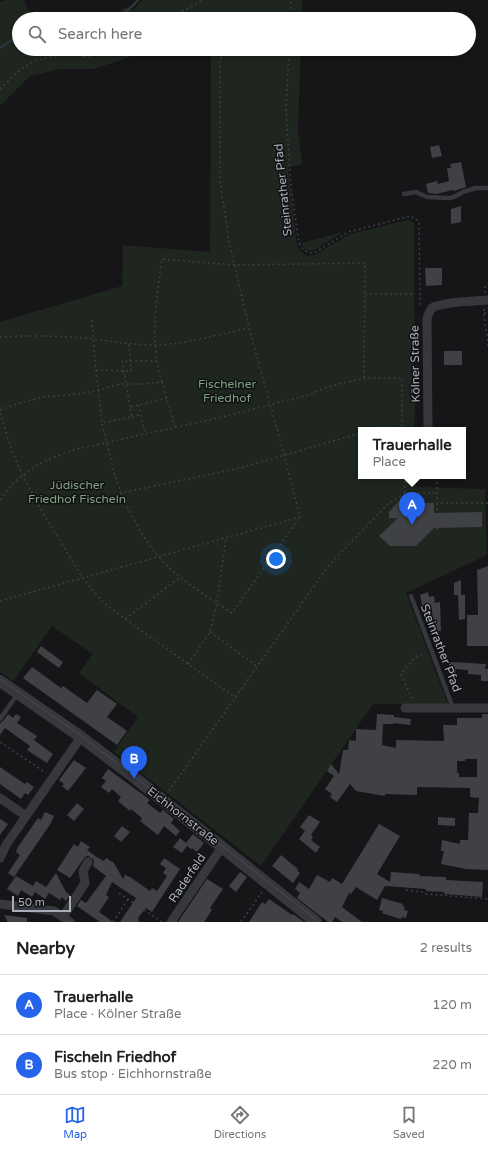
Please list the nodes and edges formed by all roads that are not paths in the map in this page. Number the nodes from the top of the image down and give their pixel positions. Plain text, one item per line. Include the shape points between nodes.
1 (488, 188) edge
2 (404, 194) dead end
3 (486, 300) edge
4 (428, 427) edge
5 (410, 596) dead end
6 (0, 681) edge
7 (18, 693) junction
8 (405, 708) dead end
9 (453, 708) junction
10 (488, 708) edge
11 (0, 719) edge
12 (81, 737) junction
13 (0, 798) edge
14 (26, 816) junction
15 (222, 847) junction
16 (0, 858) edge
17 (88, 862) dead end
18 (0, 904) edge
19 (67, 920) edge
20 (171, 922) edge
21 (316, 922) edge

1 - 2 lane via 476,188 449,198 427,197 416,192
3 - 4 street, Kölner Straße via 440,305 428,313
5 - 9 lane, Steinrather Pfad
6 - 7 street, Eichhornstraße
7 - 11 lane
7 - 12 street, Eichhornstraße
8 - 9 street
9 - 10 street
12 - 14 street
12 - 15 street, Eichhornstraße
13 - 14 street
14 - 16 street
15 - 20 street, Raderfeld
15 - 21 street, Eichhornstraße
17 - 19 street via 83,871 85,883
18 - 19 street via 54,911

